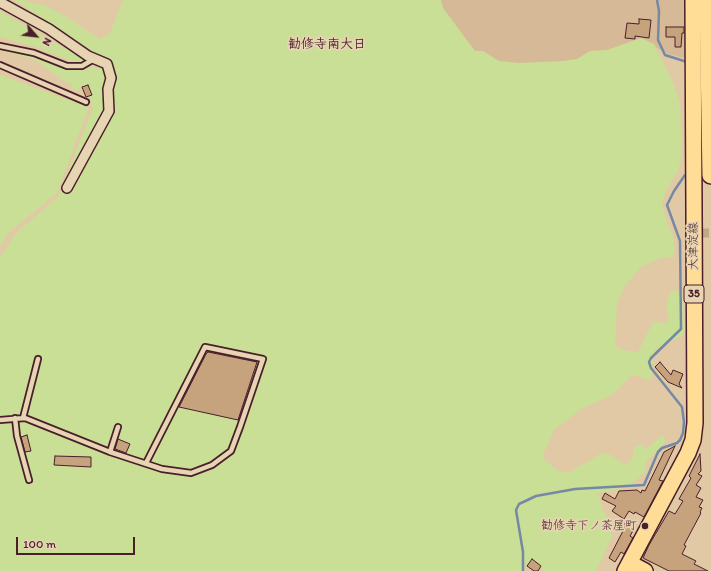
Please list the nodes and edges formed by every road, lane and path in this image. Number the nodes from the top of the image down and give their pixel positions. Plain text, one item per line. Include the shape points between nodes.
1 (693, 0) edge
2 (708, 0) edge
3 (0, 2) edge
4 (0, 46) edge
5 (94, 59) junction
6 (0, 65) edge
7 (86, 102) dead end
8 (711, 176) edge
9 (67, 188) dead end
10 (38, 359) dead end
11 (15, 418) junction
12 (23, 418) junction
13 (0, 420) edge
14 (118, 427) dead end
15 (110, 452) junction
16 (146, 463) junction
17 (29, 480) dead end
18 (628, 567) edge
19 (645, 571) edge

1 - 18 main road, 大津淀線 / 35 via 697,233 695,423 688,453
2 - 8 highway
3 - 5 street via 49,29
4 - 5 lane via 34,53 67,66 82,66
5 - 9 street via 107,64 111,78 108,89 109,111
6 - 7 lane
10 - 12 lane
11 - 12 lane
11 - 13 lane
11 - 17 lane via 17,436
12 - 15 lane
14 - 15 lane
15 - 16 lane
16 - 16 lane via 162,469 191,473 212,465 230,451 263,359 205,347
18 - 19 main road

